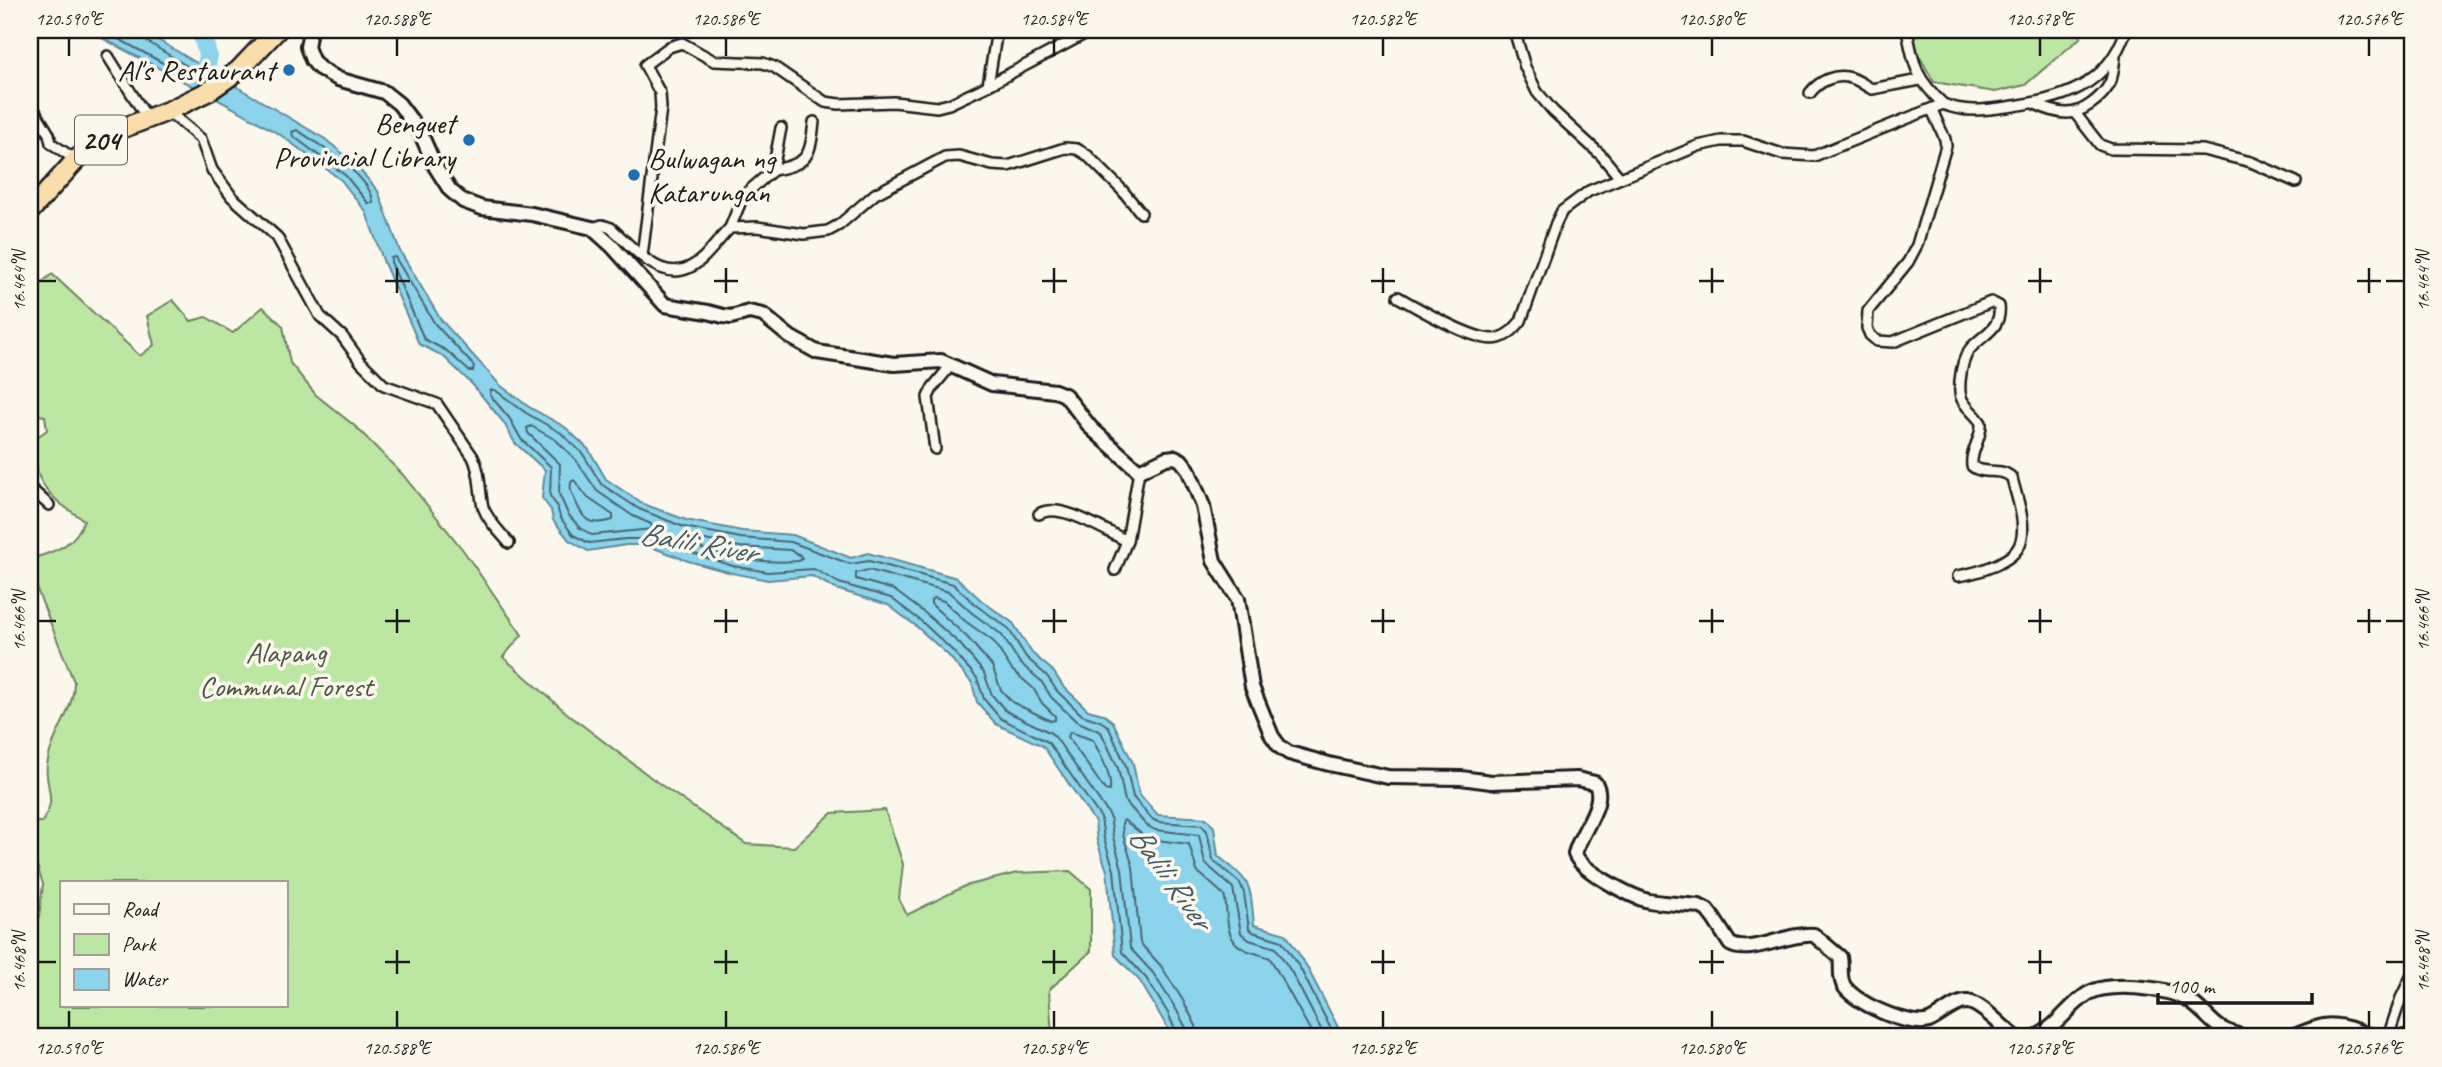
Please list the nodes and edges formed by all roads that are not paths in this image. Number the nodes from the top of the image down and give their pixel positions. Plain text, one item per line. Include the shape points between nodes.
1 (277, 30) edge
2 (310, 30) edge
3 (997, 30) edge
4 (1091, 30) edge
5 (1514, 30) edge
6 (1907, 30) edge
7 (2126, 30) edge
8 (2115, 55) junction
9 (108, 57) dead end
10 (1920, 80) junction
11 (988, 85) junction
12 (1810, 93) dead end
13 (30, 103) edge
14 (1943, 104) junction
15 (2034, 104) junction
16 (1932, 110) junction
17 (168, 111) junction
18 (2075, 113) junction
19 (147, 118) junction
20 (814, 122) dead end
21 (781, 128) dead end
22 (76, 160) junction
23 (773, 170) junction
24 (1620, 177) junction
25 (2296, 182) dead end
26 (30, 211) edge
27 (1141, 213) dead end
28 (592, 228) junction
29 (730, 228) junction
30 (642, 256) junction
31 (1398, 297) dead end
32 (952, 364) junction
33 (935, 449) dead end
34 (1139, 471) junction
35 (30, 488) edge
36 (49, 505) dead end
37 (1039, 514) dead end
38 (1127, 541) junction
39 (509, 543) dead end
40 (1115, 570) dead end
41 (1958, 576) dead end
42 (2412, 975) edge
43 (2412, 1036) edge
44 (2016, 1037) edge
45 (2036, 1037) edge
46 (2244, 1037) edge
47 (2292, 1037) edge
48 (2373, 1037) edge
49 (2388, 1037) edge
50 (2404, 1037) edge

1 - 17 highway, 204 via 225,81
2 - 28 street via 307,47 319,68 338,79 384,92 399,104 420,132 450,190 463,201
3 - 11 street
4 - 11 street
5 - 24 street via 1537,92
6 - 10 street
7 - 8 street
8 - 15 street via 2087,83
8 - 18 street via 2110,82 2102,95
9 - 19 street
10 - 12 street via 1872,89 1850,77 1838,77 1824,80
10 - 14 street
11 - 30 street via 937,107 894,102 839,104 817,98 763,63 714,61 682,43 669,47 645,65 660,93 662,108
13 - 22 street via 51,144
14 - 15 street via 1959,110
14 - 16 street
15 - 18 street
16 - 24 street via 1814,156 1782,154 1743,141 1721,141
16 - 41 street via 1945,139 1942,163 1917,245 1868,311 1867,328 1877,341 1893,342 1973,308 1992,302 2000,306 1997,325 1966,357 1959,389 1961,400 1981,423 1972,466 2012,478 2021,543 1990,568
17 - 19 highway, 204
17 - 39 street via 201,139 212,170 232,197 277,237 320,316 377,379 394,390 437,404 473,457 488,518
18 - 25 street via 2099,145 2111,149 2203,150 2251,162
19 - 22 highway, 204 via 114,131
20 - 23 street via 806,157 800,164
21 - 23 street
22 - 26 highway, 204
23 - 29 street via 743,196
24 - 31 street via 1589,191 1562,211 1521,321 1511,332 1498,339 1484,339
27 - 29 street via 1087,155 1065,148 1008,166 945,157 874,194 828,231 804,234
28 - 30 street via 611,228
28 - 32 street via 665,305 723,316 756,312 807,348 826,354 894,364 928,360
29 - 30 street via 704,257 681,271 660,269
32 - 33 street via 928,397
32 - 34 street via 992,384 1042,387 1065,396 1091,428
34 - 38 street
34 - 44 street via 1175,457 1188,469 1203,506 1214,561 1238,599 1252,687 1280,747 1388,777 1491,782 1577,779 1594,783 1598,800 1576,854 1591,872 1647,900 1707,910 1735,947 1814,935 1840,957 1846,989 1869,1005 1909,1021 1928,1021 1970,1002
35 - 36 street
37 - 38 street via 1058,510
38 - 40 street
42 - 49 street
43 - 50 street
45 - 46 street via 2057,1025 2086,995 2104,988 2148,989 2180,996 2222,1029
47 - 48 street via 2328,1025 2346,1026

